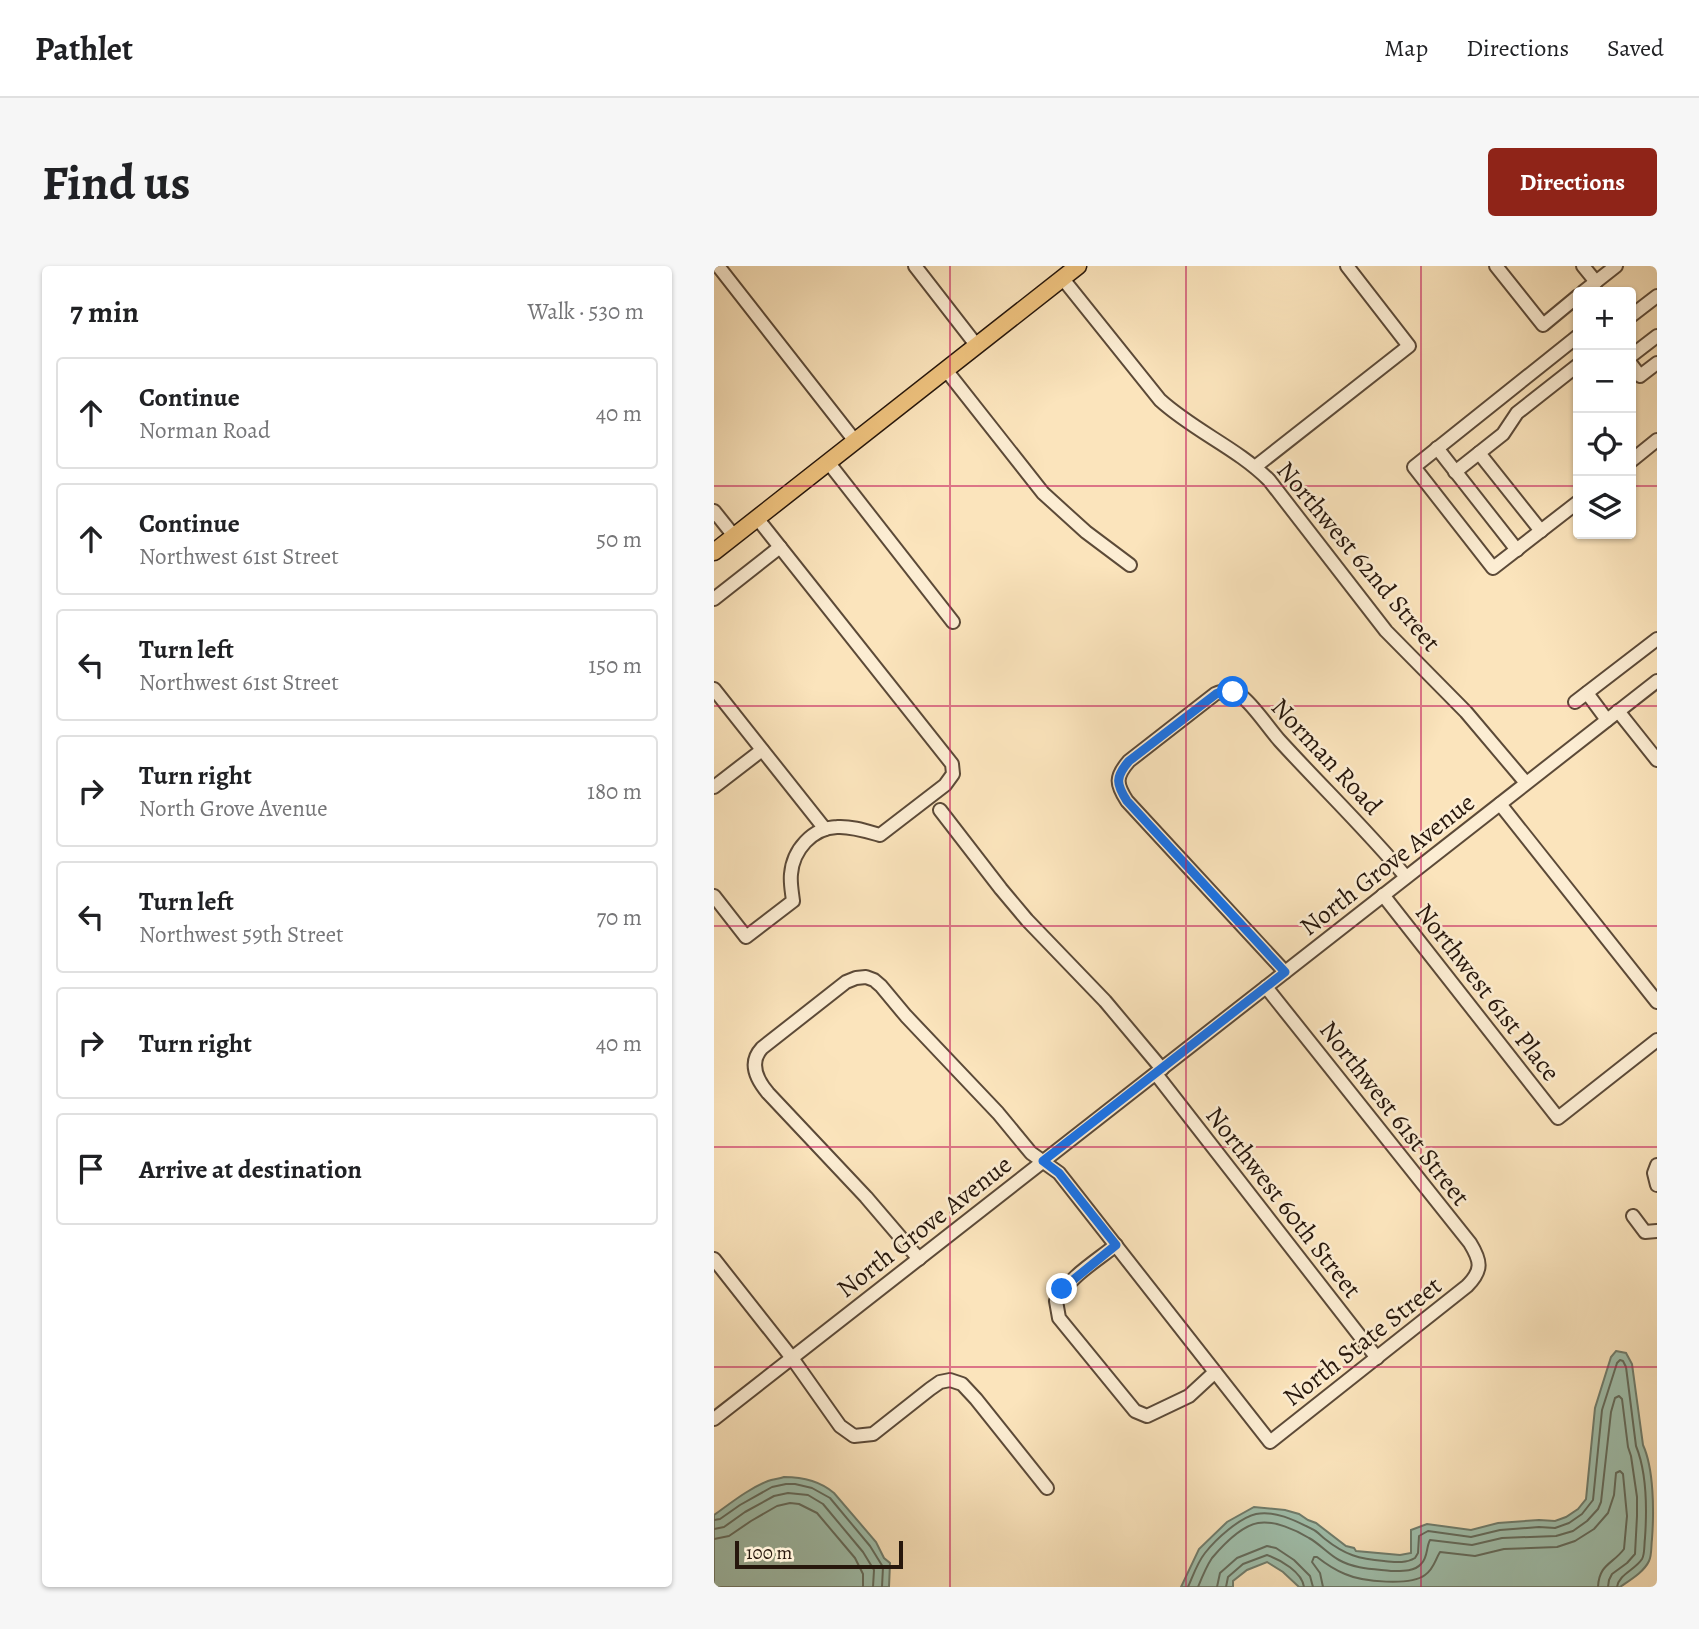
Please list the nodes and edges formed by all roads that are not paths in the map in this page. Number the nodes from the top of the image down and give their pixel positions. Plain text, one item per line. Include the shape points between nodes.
1 (718, 266) edge
2 (915, 266) edge
3 (1078, 266) edge
4 (1347, 266) edge
5 (1496, 266) edge
6 (1583, 266) edge
7 (1613, 267) edge
8 (1063, 278) junction
9 (1596, 282) junction
10 (1590, 287) edge
11 (1657, 296) edge
12 (1573, 300) edge
13 (1636, 312) edge
14 (1657, 336) edge
15 (1573, 340) edge
16 (978, 345) junction
17 (1636, 352) edge
18 (1657, 363) edge
19 (1573, 369) edge
20 (946, 370) junction
21 (1636, 371) edge
22 (1657, 440) edge
23 (855, 441) junction
24 (1437, 449) junction
25 (1479, 453) junction
26 (1636, 457) edge
27 (828, 462) junction
28 (1255, 467) junction
29 (1455, 471) junction
30 (1573, 506) edge
31 (714, 511) edge
32 (757, 518) junction
33 (1541, 531) junction
34 (734, 536) junction
35 (780, 547) junction
36 (1517, 550) junction
37 (714, 552) edge
38 (1129, 565) dead end
39 (714, 599) edge
40 (953, 622) dead end
41 (1657, 639) edge
42 (1657, 681) edge
43 (714, 689) edge
44 (1587, 693) junction
45 (1575, 702) dead end
46 (1618, 711) junction
47 (1607, 720) junction
48 (762, 750) junction
49 (1657, 760) edge
50 (1526, 783) junction
51 (714, 787) edge
52 (1500, 804) junction
53 (940, 810) dead end
54 (825, 829) junction
55 (1406, 877) junction
56 (1383, 895) junction
57 (714, 896) edge
58 (1285, 972) junction
59 (1266, 987) junction
60 (1657, 1002) edge
61 (1657, 1040) edge
62 (1159, 1071) junction
63 (1043, 1161) junction
64 (1657, 1165) edge
65 (1657, 1185) edge
66 (1633, 1216) dead end
67 (1657, 1231) edge
68 (1116, 1245) junction
69 (714, 1259) edge
70 (919, 1259) junction
71 (1478, 1272) joint
72 (792, 1358) junction
73 (1377, 1358) junction
74 (1215, 1372) junction
75 (714, 1419) edge
76 (1047, 1488) dead end

1 - 23 street
2 - 16 street
3 - 8 main road
4 - 28 street via 1409,346
5 - 12 street via 1543,325
6 - 9 street
7 - 9 street
8 - 16 main road
8 - 28 street, Northwest 62nd Street via 1160,400
9 - 10 street
11 - 13 street
14 - 17 street
15 - 24 street
16 - 20 main road
18 - 21 street via 1640,376
19 - 25 street via 1517,413 1503,434
20 - 23 main road
20 - 38 street via 1043,493
22 - 26 street
23 - 27 main road
24 - 29 street
24 - 36 street via 1414,467 1493,568
25 - 29 street
25 - 33 street
27 - 32 main road
27 - 40 street
28 - 50 street, Northwest 62nd Street via 1387,631 1466,712
29 - 36 street
30 - 33 street
31 - 34 street
32 - 34 main road
32 - 35 street
33 - 36 street
34 - 37 main road
35 - 39 street
35 - 54 street via 952,764 953,774 946,785 880,835 839,826
41 - 44 street
42 - 46 street, North Grove Avenue
43 - 48 street
44 - 45 street
44 - 47 street
46 - 47 street, North Grove Avenue
46 - 49 street
47 - 50 street, North Grove Avenue
48 - 51 street
48 - 54 street
50 - 52 street, North Grove Avenue
52 - 55 street, North Grove Avenue
52 - 60 street
53 - 62 street, Northwest 60th Street via 1000,889 1105,1001
54 - 57 street via 801,845 795,857 790,883 793,901 746,937
55 - 56 street, North Grove Avenue
55 - 58 street, Norman Road via 1243,697 1223,691 1172,727 1121,770 1121,792
56 - 58 street, North Grove Avenue
56 - 61 street, Northwest 61st Place via 1558,1118
58 - 59 street, North Grove Avenue
59 - 62 street, North Grove Avenue
59 - 71 street, Northwest 61st Street via 1470,1243 1479,1261
62 - 63 street, North Grove Avenue
62 - 73 street, Northwest 60th Street
63 - 68 street via 1059,1173
63 - 70 street, North Grove Avenue
63 - 70 street via 874,980 866,977 846,982 805,1014 756,1054 757,1076
64 - 65 street
66 - 67 street via 1645,1232
68 - 74 street
68 - 74 street via 1062,1289 1055,1301 1059,1318 1078,1343 1135,1411 1147,1416 1189,1396
69 - 72 street
70 - 72 street, North Grove Avenue
71 - 73 street, North State Street via 1468,1286
72 - 75 street, North Grove Avenue
72 - 76 street via 840,1426 855,1436 873,1434 940,1382 962,1384
73 - 74 street, North State Street via 1270,1442

